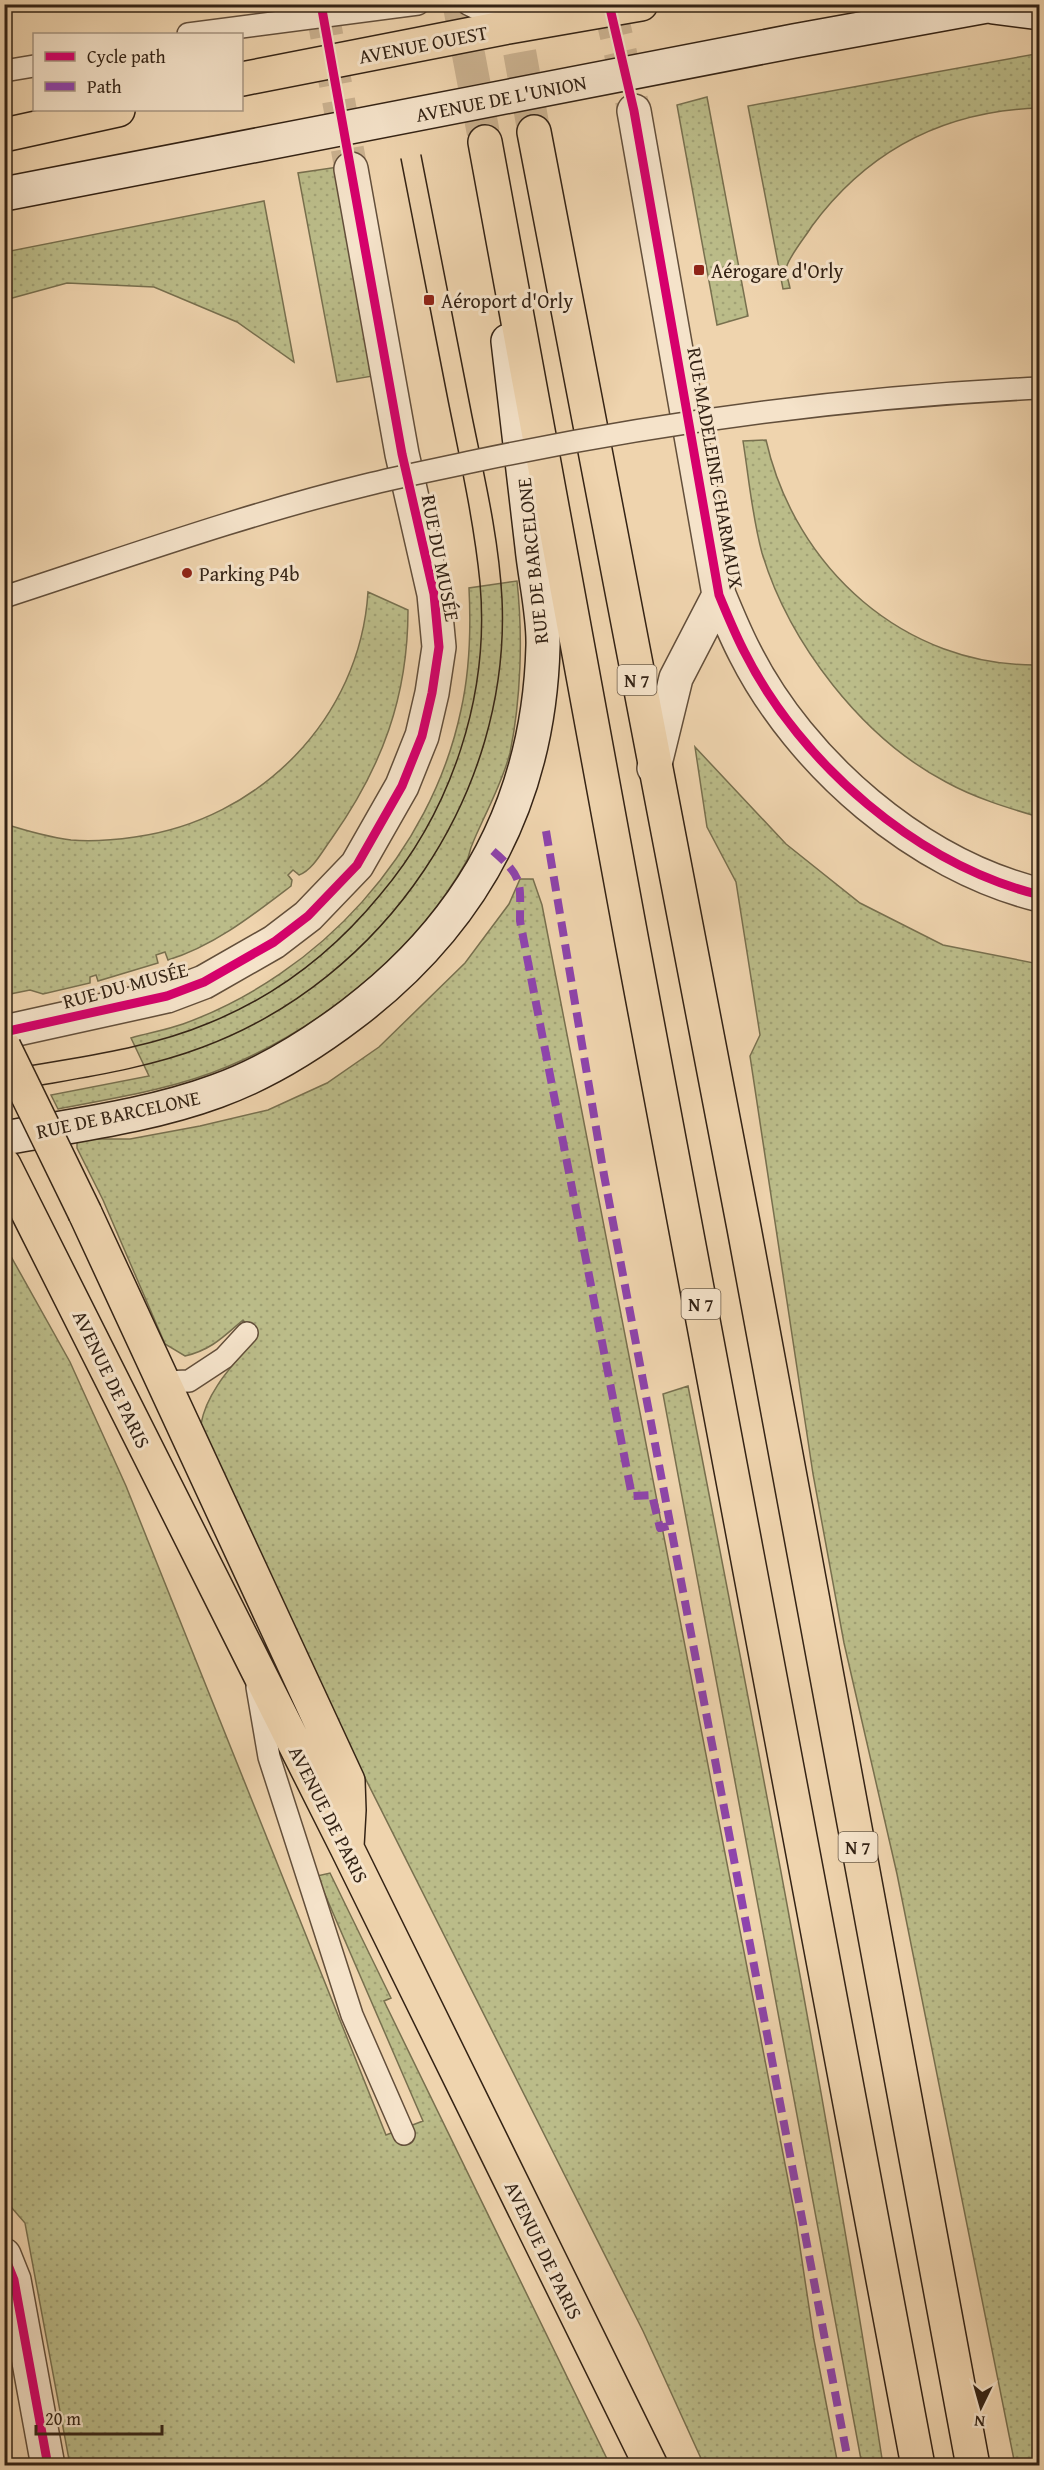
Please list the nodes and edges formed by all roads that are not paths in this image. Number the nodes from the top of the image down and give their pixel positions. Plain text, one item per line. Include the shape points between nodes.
1 (418, 4) edge
2 (468, 4) edge
3 (640, 5) edge
4 (996, 6) edge
5 (1040, 13) edge
6 (508, 27) junction
7 (196, 33) edge
8 (33, 66) edge
9 (4, 70) edge
10 (243, 79) edge
11 (113, 111) edge
12 (634, 111) tunnel mouth
13 (534, 132) tunnel mouth
14 (4, 135) edge
15 (485, 142) joint
16 (351, 169) tunnel mouth
17 (4, 194) edge
18 (1040, 388) edge
19 (719, 595) junction
20 (4, 597) edge
21 (654, 768) junction
22 (1040, 895) edge
23 (4, 1032) edge
24 (4, 1047) edge
25 (4, 1138) edge
26 (4, 1165) edge
27 (247, 1333) dead end
28 (163, 1382) junction
29 (252, 1660) junction
30 (347, 1848) junction
31 (404, 2134) dead end
32 (8, 2272) edge
33 (48, 2466) edge
34 (651, 2466) edge
35 (918, 2466) edge
36 (973, 2466) edge

1 - 7 lane
2 - 6 lane
3 - 6 main road, AVENUE OUEST
4 - 5 street, AVENUE DE L'UNION
4 - 17 street, AVENUE DE L'UNION via 794,41
6 - 10 main road, AVENUE OUEST
8 - 9 lane
11 - 14 main road
12 - 19 street, RUE MADELEINE CHARMAUX
13 - 21 main road, N 7
15 - 25 street, RUE DE BARCELONE via 543,645 531,748 515,801 493,851 480,877 430,944 386,988 294,1055 250,1078 171,1106
15 - 35 main road, N 7
16 - 23 street, RUE DU MUSÉE via 402,454 434,594 439,648 422,736 402,786 357,865 308,916 274,942 204,982 167,996
18 - 20 lane, bridge via 939,393 765,411 562,443 367,484 268,511
19 - 21 street via 676,678
19 - 22 street, RUE MADELEINE CHARMAUX via 745,654 771,696 818,757 860,798 900,830 945,856 989,879
21 - 36 main road, N 7 via 744,1228
24 - 28 main road, bridge
26 - 29 main road, AVENUE DE PARIS
27 - 28 lane via 224,1358 189,1381
28 - 30 main road via 348,1781
29 - 30 main road, AVENUE DE PARIS
29 - 31 lane via 269,1757 351,2015
30 - 34 main road, AVENUE DE PARIS
32 - 33 street

